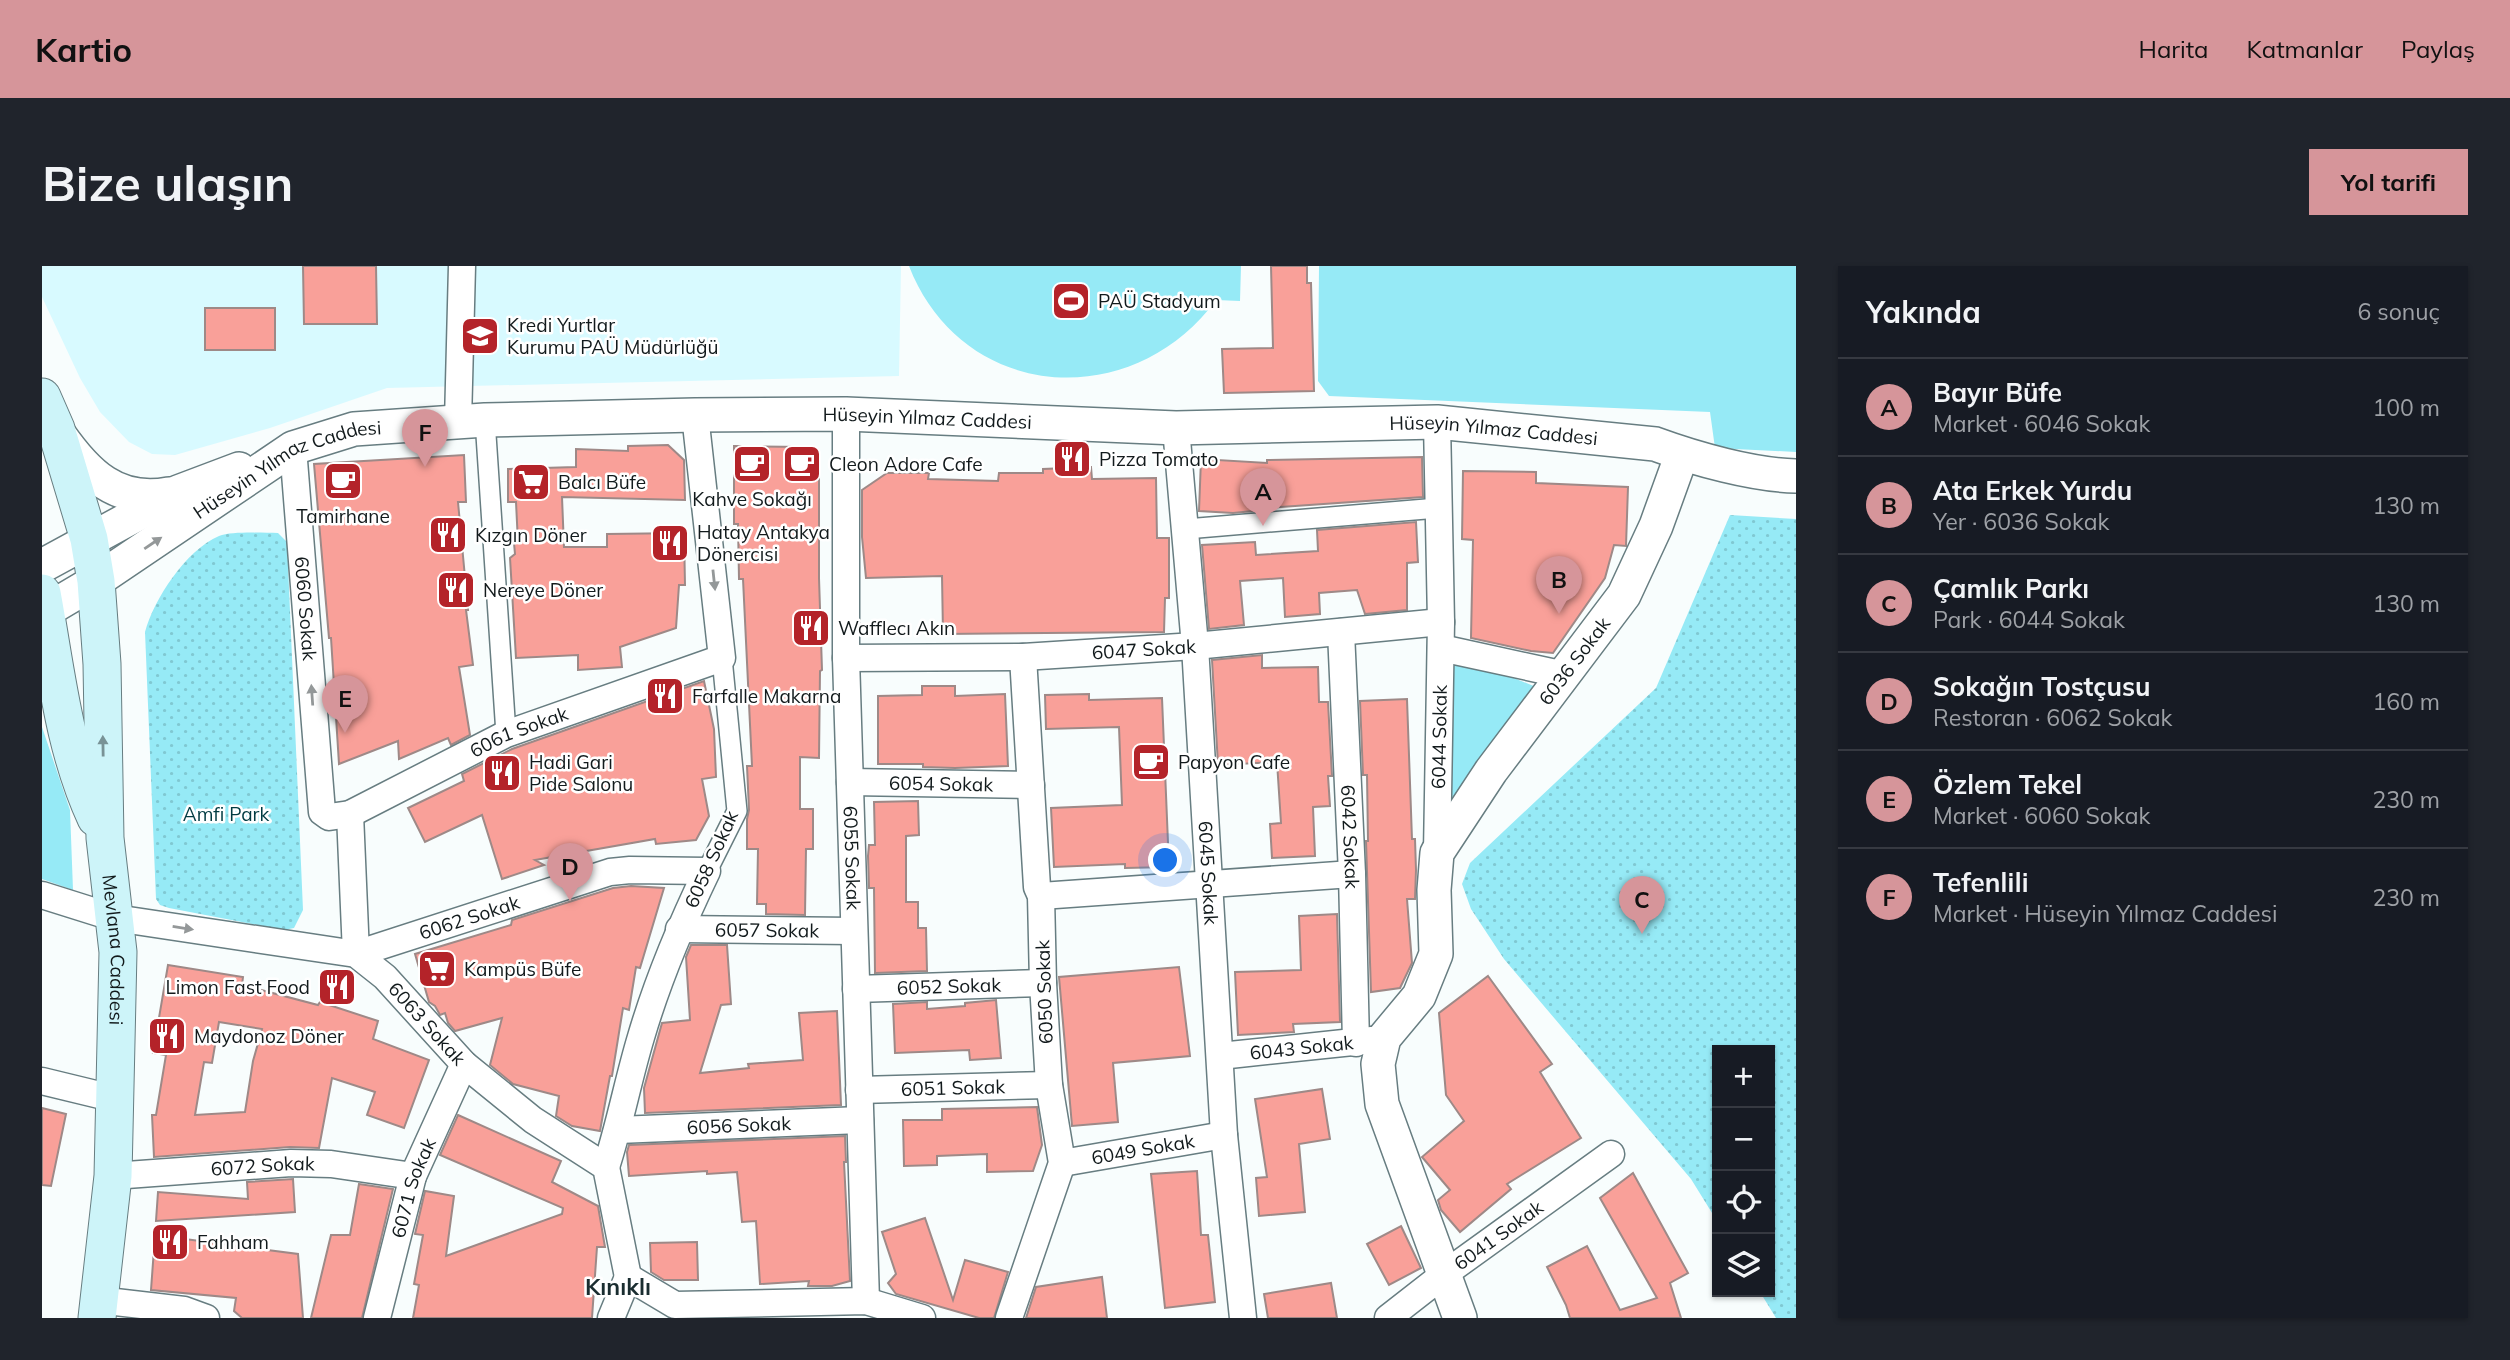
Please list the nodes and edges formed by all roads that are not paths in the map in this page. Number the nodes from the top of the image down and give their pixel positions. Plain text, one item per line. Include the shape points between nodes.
1 (462, 266) edge
2 (49, 413) edge
3 (846, 414) junction
4 (695, 415) junction
5 (471, 421) junction
6 (1437, 422) junction
7 (1176, 428) junction
8 (293, 448) junction
9 (1682, 454) junction
10 (1796, 476) edge
11 (178, 492) junction
12 (1438, 508) junction
13 (1186, 529) junction
14 (89, 539) junction
15 (42, 566) edge
16 (96, 581) junction
17 (43, 605) edge
18 (1341, 632) junction
19 (1441, 635) junction
20 (1195, 646) junction
21 (1023, 657) junction
22 (722, 658) junction
23 (846, 658) junction
24 (1565, 675) junction
25 (42, 691) edge
26 (66, 733) junction
27 (506, 734) junction
28 (850, 782) junction
29 (1031, 785) junction
30 (350, 814) junction
31 (105, 838) junction
32 (1437, 853) junction
33 (707, 871) junction
34 (1352, 874) junction
35 (1209, 886) junction
36 (42, 895) edge
37 (1041, 896) junction
38 (115, 918) junction
39 (679, 929) junction
40 (853, 931) junction
41 (356, 954) junction
42 (1042, 983) junction
43 (856, 989) junction
44 (1370, 1040) junction
45 (1220, 1056) junction
46 (464, 1064) junction
47 (42, 1081) edge
48 (1049, 1085) junction
49 (859, 1090) junction
50 (116, 1099) junction
51 (860, 1120) junction
52 (618, 1130) junction
53 (1224, 1135) junction
54 (1611, 1154) dead end
55 (1062, 1163) junction
56 (606, 1167) junction
57 (113, 1176) junction
58 (413, 1176) junction
59 (1443, 1275) junction
60 (628, 1277) junction
61 (866, 1301) junction
62 (97, 1309) edge
63 (705, 1311) edge
64 (205, 1318) edge
65 (377, 1318) edge
66 (611, 1318) edge
67 (922, 1318) edge
68 (1009, 1318) edge
69 (1243, 1318) edge
70 (1388, 1318) edge
71 (1461, 1318) edge

1 - 5 street
2 - 11 street via 73,453 113,489 145,497
2 - 14 main road, Mevlana Caddesi
3 - 4 street, Hüseyin Yılmaz Caddesi
3 - 7 street, Hüseyin Yılmaz Caddesi
3 - 23 street, 6055 Sokak
4 - 5 street, Hüseyin Yılmaz Caddesi
4 -> 22 street, 6058 Sokak
5 - 8 street, Hüseyin Yılmaz Caddesi via 354,429
5 - 27 street
6 - 7 street, Hüseyin Yılmaz Caddesi
6 - 9 street, Hüseyin Yılmaz Caddesi via 1655,444
6 - 12 street, 6044 Sokak
7 - 13 street, 6045 Sokak
8 - 11 street
16 -> 8 street, Hüseyin Yılmaz Caddesi
30 -> 8 street, 6060 Sokak via 328,817 321,811
9 - 10 street, Hüseyin Yılmaz Caddesi
9 - 24 street, 6036 Sokak via 1624,595
11 - 14 street
12 - 13 street
12 - 19 street, 6044 Sokak
13 - 20 street, 6045 Sokak
14 - 15 street
14 - 16 main road, Mevlana Caddesi
16 - 17 street, Hüseyin Yılmaz Caddesi
31 -> 16 main road, Mevlana Caddesi
17 - 26 main road
18 - 19 street, 6047 Sokak
18 - 20 street, 6047 Sokak
18 - 34 street, 6042 Sokak
19 - 24 street, 6047 Sokak
19 - 32 street, 6044 Sokak
20 - 21 street, 6047 Sokak
20 - 35 street, 6045 Sokak
21 - 23 street, 6047 Sokak
21 - 29 street, 6050 Sokak
22 - 27 street, 6061 Sokak
22 - 33 street, 6058 Sokak via 737,811
23 - 28 street, 6055 Sokak
24 - 32 street, 6036 Sokak via 1491,771
25 - 26 street
26 - 31 main road
27 - 30 street, 6061 Sokak
28 - 29 street, 6054 Sokak
28 - 40 street, 6055 Sokak
29 - 37 street, 6050 Sokak
30 - 41 street
31 - 38 main road, Mevlana Caddesi
32 - 44 street, 6044 Sokak via 1436,954 1419,996
33 - 39 street, 6058 Sokak
33 - 41 street, 6062 Sokak via 610,872
34 - 35 street
34 - 44 street, 6042 Sokak
35 - 37 street
35 - 45 street, 6045 Sokak
36 - 38 street, 6063 Sokak
37 - 42 street, 6050 Sokak
38 -> 41 street, 6063 Sokak
38 - 50 main road, Mevlana Caddesi
39 - 40 street, 6057 Sokak
39 - 52 street, 6058 Sokak via 641,1037
40 - 43 street, 6055 Sokak
41 - 46 street, 6063 Sokak via 385,977
42 - 43 street, 6052 Sokak
42 - 48 street, 6050 Sokak
43 - 49 street, 6055 Sokak
44 - 45 street, 6043 Sokak
44 - 59 street, 6042 Sokak via 1382,1104
45 - 53 street, 6045 Sokak
46 - 56 street, 6063 Sokak via 533,1120
46 - 58 street, 6071 Sokak
47 - 50 street
48 - 49 street, 6051 Sokak
48 - 55 street, 6050 Sokak
49 - 51 street, 6055 Sokak
50 - 57 main road, Mevlana Caddesi
51 - 52 street, 6056 Sokak
51 - 61 street, 6055 Sokak
52 - 56 street, 6058 Sokak
53 - 55 street, 6049 Sokak
53 - 69 street, 6045 Sokak
54 - 59 street, 6041 Sokak
55 - 68 street, 6050 Sokak
56 - 60 street
57 - 58 street, 6072 Sokak via 291,1163
57 - 62 main road, Mevlana Caddesi
58 - 65 street, 6071 Sokak
59 - 70 street, 6041 Sokak
59 - 71 street, 6042 Sokak
60 - 63 street via 675,1305
60 - 66 street
61 - 63 street
61 - 67 street
62 - 64 street via 184,1310

